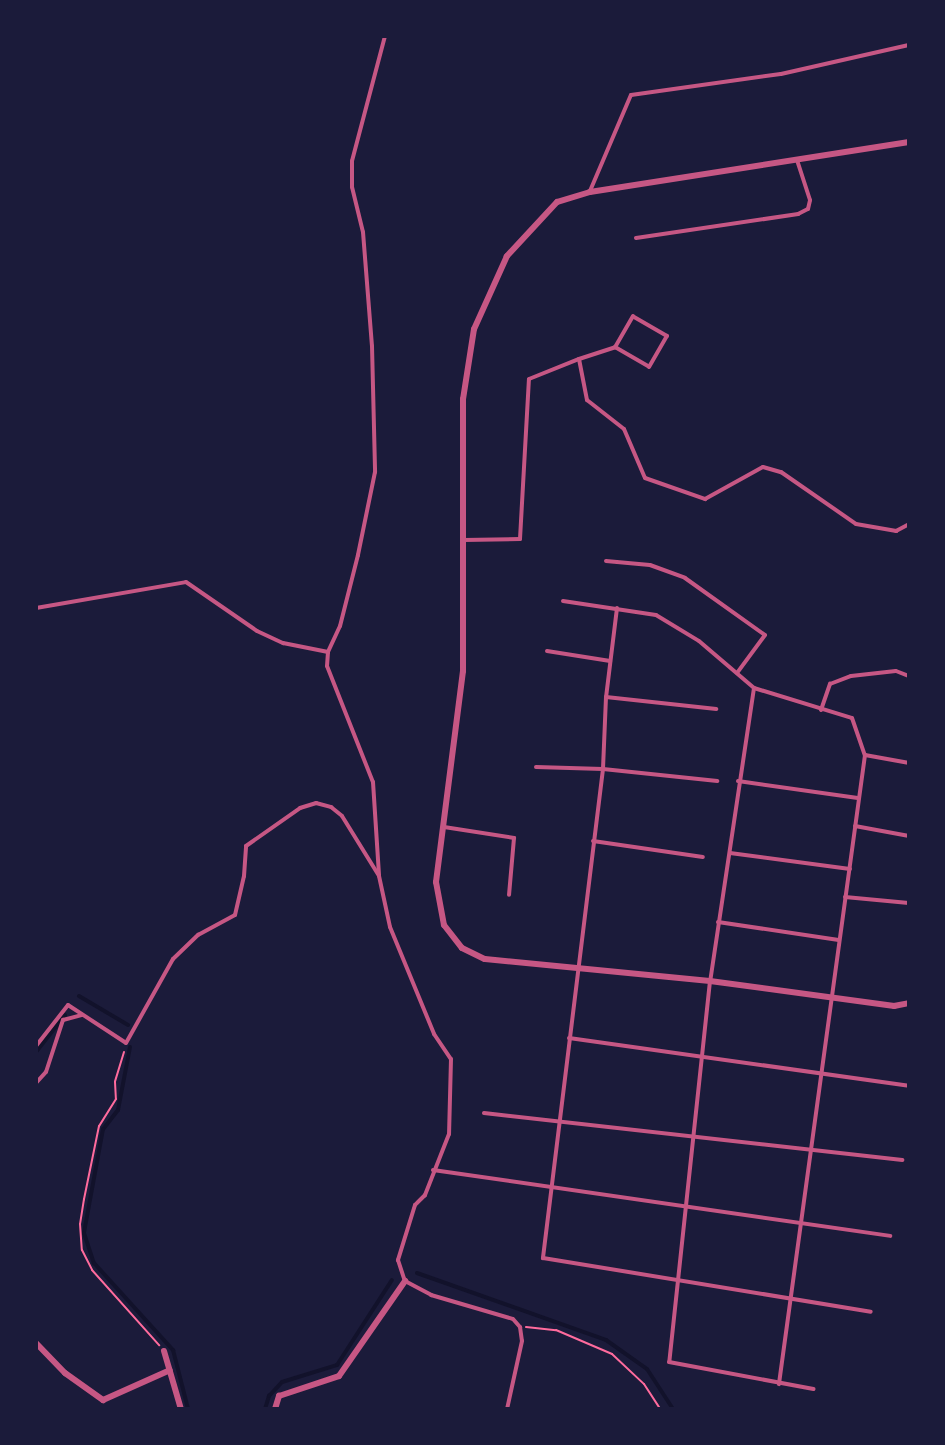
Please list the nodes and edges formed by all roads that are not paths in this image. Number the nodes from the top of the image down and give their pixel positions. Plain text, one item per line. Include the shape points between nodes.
1 (385, 36) edge
2 (909, 45) edge
3 (909, 142) edge
4 (797, 160) junction
5 (590, 192) junction
6 (636, 238) dead end
7 (615, 347) junction
8 (579, 359) junction
9 (909, 524) edge
10 (464, 540) junction
11 (606, 561) dead end
12 (563, 601) dead end
13 (36, 608) edge
14 (617, 608) junction
15 (547, 651) dead end
16 (328, 652) junction
17 (610, 661) junction
18 (737, 674) junction
19 (909, 676) edge
20 (754, 688) junction
21 (606, 697) junction
22 (716, 709) dead end
23 (821, 710) junction
24 (865, 755) junction
25 (909, 763) edge
26 (536, 767) dead end
27 (603, 769) junction
28 (717, 781) dead end
29 (738, 781) junction
30 (858, 798) junction
31 (855, 826) junction
32 (444, 827) junction
33 (909, 836) edge
34 (593, 841) junction
35 (730, 853) junction
36 (704, 857) dead end
37 (850, 869) junction
38 (379, 876) junction
39 (509, 895) dead end
40 (845, 897) junction
41 (909, 903) edge
42 (718, 922) junction
43 (839, 940) junction
44 (576, 968) junction
45 (710, 981) junction
46 (832, 996) junction
47 (909, 1003) edge
48 (82, 1015) junction
49 (569, 1038) junction
50 (36, 1046) edge
51 (703, 1058) junction
52 (821, 1074) junction
53 (36, 1083) edge
54 (909, 1086) edge
55 (484, 1113) dead end
56 (559, 1122) junction
57 (693, 1137) junction
58 (811, 1150) junction
59 (902, 1160) dead end
60 (433, 1170) junction
61 (551, 1187) junction
62 (686, 1206) junction
63 (801, 1223) junction
64 (890, 1236) dead end
65 (405, 1281) junction
66 (677, 1282) junction
67 (790, 1300) junction
68 (871, 1312) dead end
69 (36, 1343) edge
70 (164, 1351) road end
71 (171, 1370) junction
72 (779, 1384) junction
73 (813, 1389) dead end
74 (181, 1409) edge
75 (275, 1409) edge
76 (507, 1409) edge

1 - 16 lane via 352,161 352,187 363,232 372,346 375,472 340,626
2 - 5 lane via 781,74 631,95
3 - 4 street
4 - 5 street
4 - 6 lane via 810,200 808,209 798,214
5 - 10 street via 557,202 507,256 474,329 464,399
7 - 7 lane via 649,367 667,336 633,316
7 - 8 lane
8 - 9 lane via 587,400 624,429 645,478 705,499 763,467 791,478 832,511 856,524 896,531
8 - 10 lane via 529,379 520,539
10 - 32 street via 464,671
11 - 18 lane via 650,565 685,578 765,635
12 - 14 lane
13 - 16 lane via 186,582 257,631 284,643
14 - 17 lane
14 - 18 lane via 656,615 699,641
15 - 17 lane
16 - 38 lane via 327,666 373,782
17 - 21 lane
18 - 20 lane
19 - 23 lane via 896,671 851,676 830,684
20 - 23 lane
20 - 29 lane
21 - 22 lane
21 - 27 lane
23 - 24 lane via 852,718
24 - 25 lane
24 - 30 lane
26 - 27 lane
27 - 28 lane
27 - 34 lane
29 - 30 lane
29 - 35 lane
30 - 31 lane
31 - 33 lane
31 - 37 lane
32 - 39 lane via 514,838
32 - 44 street via 436,882 444,925 462,948 484,958
34 - 36 lane
34 - 44 lane
35 - 37 lane
35 - 42 lane
37 - 40 lane
38 - 48 lane via 342,816 331,807 316,803 300,808 246,846 235,915 198,935 173,959 126,1043
38 - 60 lane via 401,956 434,1034 451,1059 449,1134
40 - 41 lane
40 - 43 lane
42 - 43 lane
42 - 45 lane
43 - 46 lane
44 - 45 street
44 - 49 lane
45 - 46 street
45 - 51 lane
46 - 47 street via 894,1006
46 - 52 lane
48 - 50 lane via 68,1005
48 - 53 lane via 63,1020 46,1072
49 - 51 lane
49 - 56 lane
51 - 52 lane
51 - 57 lane
52 - 54 lane
52 - 58 lane
55 - 56 lane
56 - 57 lane
56 - 61 lane
57 - 58 lane
57 - 62 lane
58 - 59 lane
58 - 63 lane
60 - 61 lane
60 - 65 lane via 401,1246 398,1260
61 - 62 lane
61 - 66 lane via 543,1258
62 - 63 lane
62 - 66 lane
63 - 64 lane
63 - 67 lane
65 - 75 street via 339,1376 279,1396
65 - 76 lane via 431,1295 513,1319 520,1327 522,1341
66 - 67 lane
66 - 72 lane via 669,1362
67 - 68 lane
67 - 72 lane
69 - 71 street via 65,1373 103,1400
70 - 71 street
71 - 74 street
72 - 73 lane

